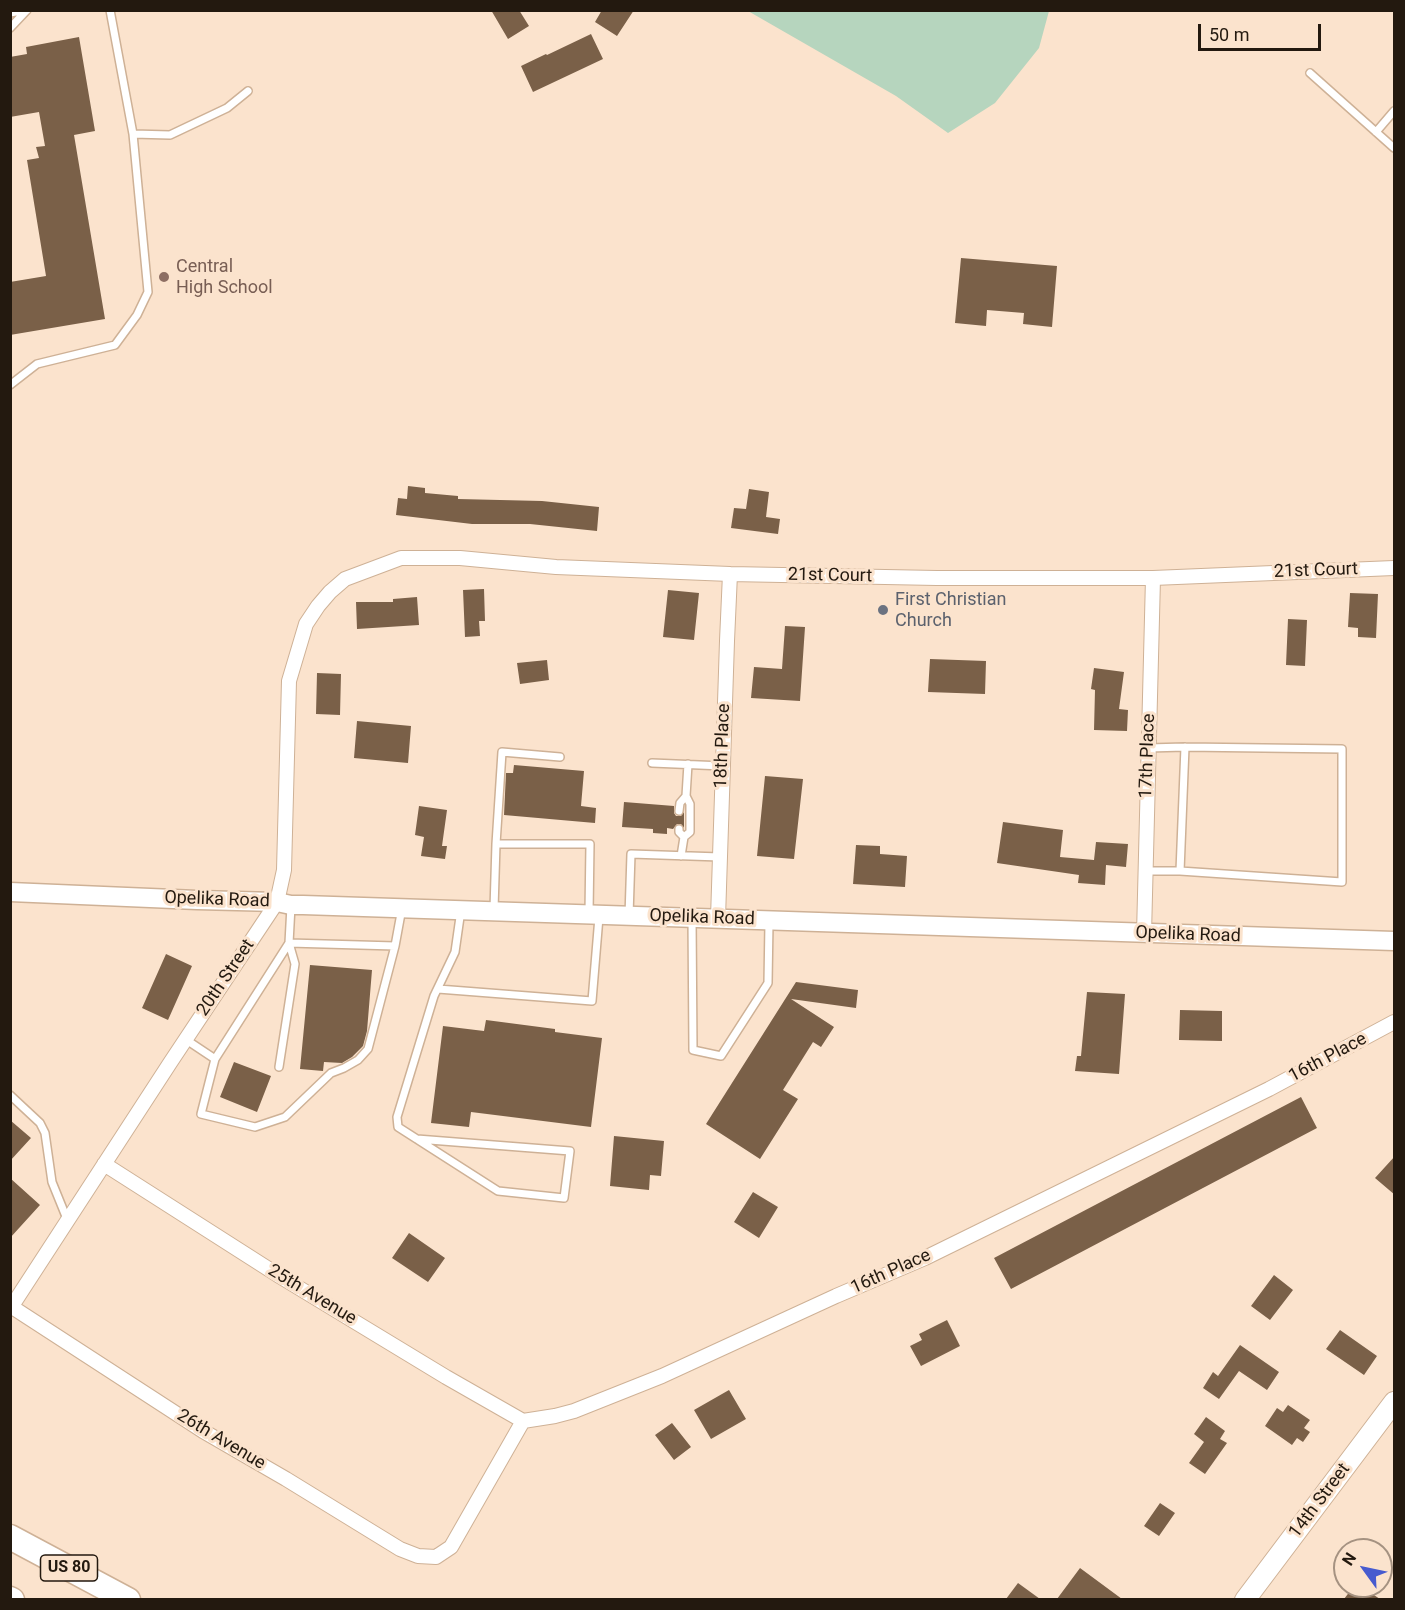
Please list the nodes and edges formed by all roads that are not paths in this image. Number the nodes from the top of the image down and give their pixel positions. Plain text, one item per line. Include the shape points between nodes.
1 (27, 10) edge
2 (110, 10) edge
3 (10, 13) edge
4 (10, 28) edge
5 (1310, 73) dead end
6 (248, 91) dead end
7 (1395, 111) edge
8 (1376, 132) junction
9 (133, 134) junction
10 (1395, 148) edge
11 (10, 385) edge
12 (1395, 568) edge
13 (730, 574) junction
14 (1153, 578) junction
15 (318, 606) joint
16 (1185, 747) junction
17 (1149, 748) junction
18 (560, 757) dead end
19 (652, 763) dead end
20 (688, 764) junction
21 (723, 766) junction
22 (686, 796) junction
23 (679, 811) dead end
24 (679, 829) dead end
25 (684, 837) junction
26 (496, 844) junction
27 (681, 856) junction
28 (720, 857) junction
29 (1145, 871) junction
30 (1180, 871) junction
31 (10, 892) edge
32 (284, 903) junction
33 (402, 908) junction
34 (460, 910) junction
35 (494, 911) junction
36 (594, 914) junction
37 (629, 916) junction
38 (692, 918) junction
39 (718, 918) junction
40 (769, 920) junction
41 (1144, 934) junction
42 (289, 942) junction
43 (1395, 942) edge
44 (395, 946) junction
45 (438, 989) junction
46 (1395, 1022) edge
47 (185, 1039) junction
48 (215, 1059) junction
49 (279, 1067) dead end
50 (10, 1095) edge
51 (417, 1139) junction
52 (104, 1164) junction
53 (68, 1222) junction
54 (11, 1308) edge
55 (1395, 1402) edge
56 (523, 1420) junction
57 (10, 1537) edge
58 (128, 1599) edge
59 (1245, 1599) edge

1 - 3 lane
1 - 4 lane
2 - 9 lane
5 - 8 lane
6 - 9 lane via 227,108 170,135
7 - 8 lane
8 - 10 lane
9 - 11 lane via 148,292 137,315 115,345 37,364
12 - 14 street, 21st Court
13 - 14 street, 21st Court
13 - 15 street, 21st Court via 401,558 345,579
13 - 21 street, 18th Place
14 - 17 street, 17th Place
15 - 32 street, 20th Street via 306,624 289,681
16 - 17 lane
16 - 30 lane
16 - 30 lane via 1342,749 1342,882
17 - 29 street, 17th Place
18 - 26 lane via 502,752
19 - 20 lane
20 - 21 lane
20 - 22 lane
21 - 28 street, 18th Place
22 - 23 lane
22 - 25 lane via 690,804 690,832
24 - 25 lane
25 - 27 lane
26 - 35 lane
26 - 36 lane via 591,844
27 - 28 lane
27 - 37 lane via 631,854
28 - 39 street, 18th Place
29 - 30 lane
29 - 41 street, 17th Place
31 - 32 main road, Opelika Road
32 - 33 main road, Opelika Road
32 - 42 lane
32 - 47 street, 20th Street
33 - 34 main road, Opelika Road
33 - 44 lane
34 - 35 main road, Opelika Road
34 - 45 lane via 455,952
35 - 36 main road, Opelika Road
36 - 37 main road, Opelika Road
36 - 45 lane via 592,1001
37 - 38 main road, Opelika Road
38 - 39 main road, Opelika Road
38 - 40 lane via 693,1050 721,1056 768,983
39 - 40 main road, Opelika Road
40 - 41 main road, Opelika Road
41 - 43 main road, Opelika Road
42 - 44 lane
42 - 48 lane
42 - 49 lane via 295,964
44 - 48 lane via 368,1048 358,1060 332,1073 285,1117 255,1127 201,1114
45 - 51 lane via 398,1116 398,1127
46 - 56 street, 16th Place via 1269,1089 925,1258 662,1376 574,1411
47 - 48 lane
47 - 52 street, 20th Street
50 - 53 lane via 40,1122 52,1182
51 - 51 lane via 498,1191 564,1198 570,1151
52 - 53 street, 20th Street
52 - 56 street, 25th Avenue via 446,1377
53 - 54 street, 20th Street
54 - 56 street, 26th Avenue via 202,1431 418,1556 436,1557 451,1546
55 - 59 main road, 14th Street
57 - 58 highway, US 80

